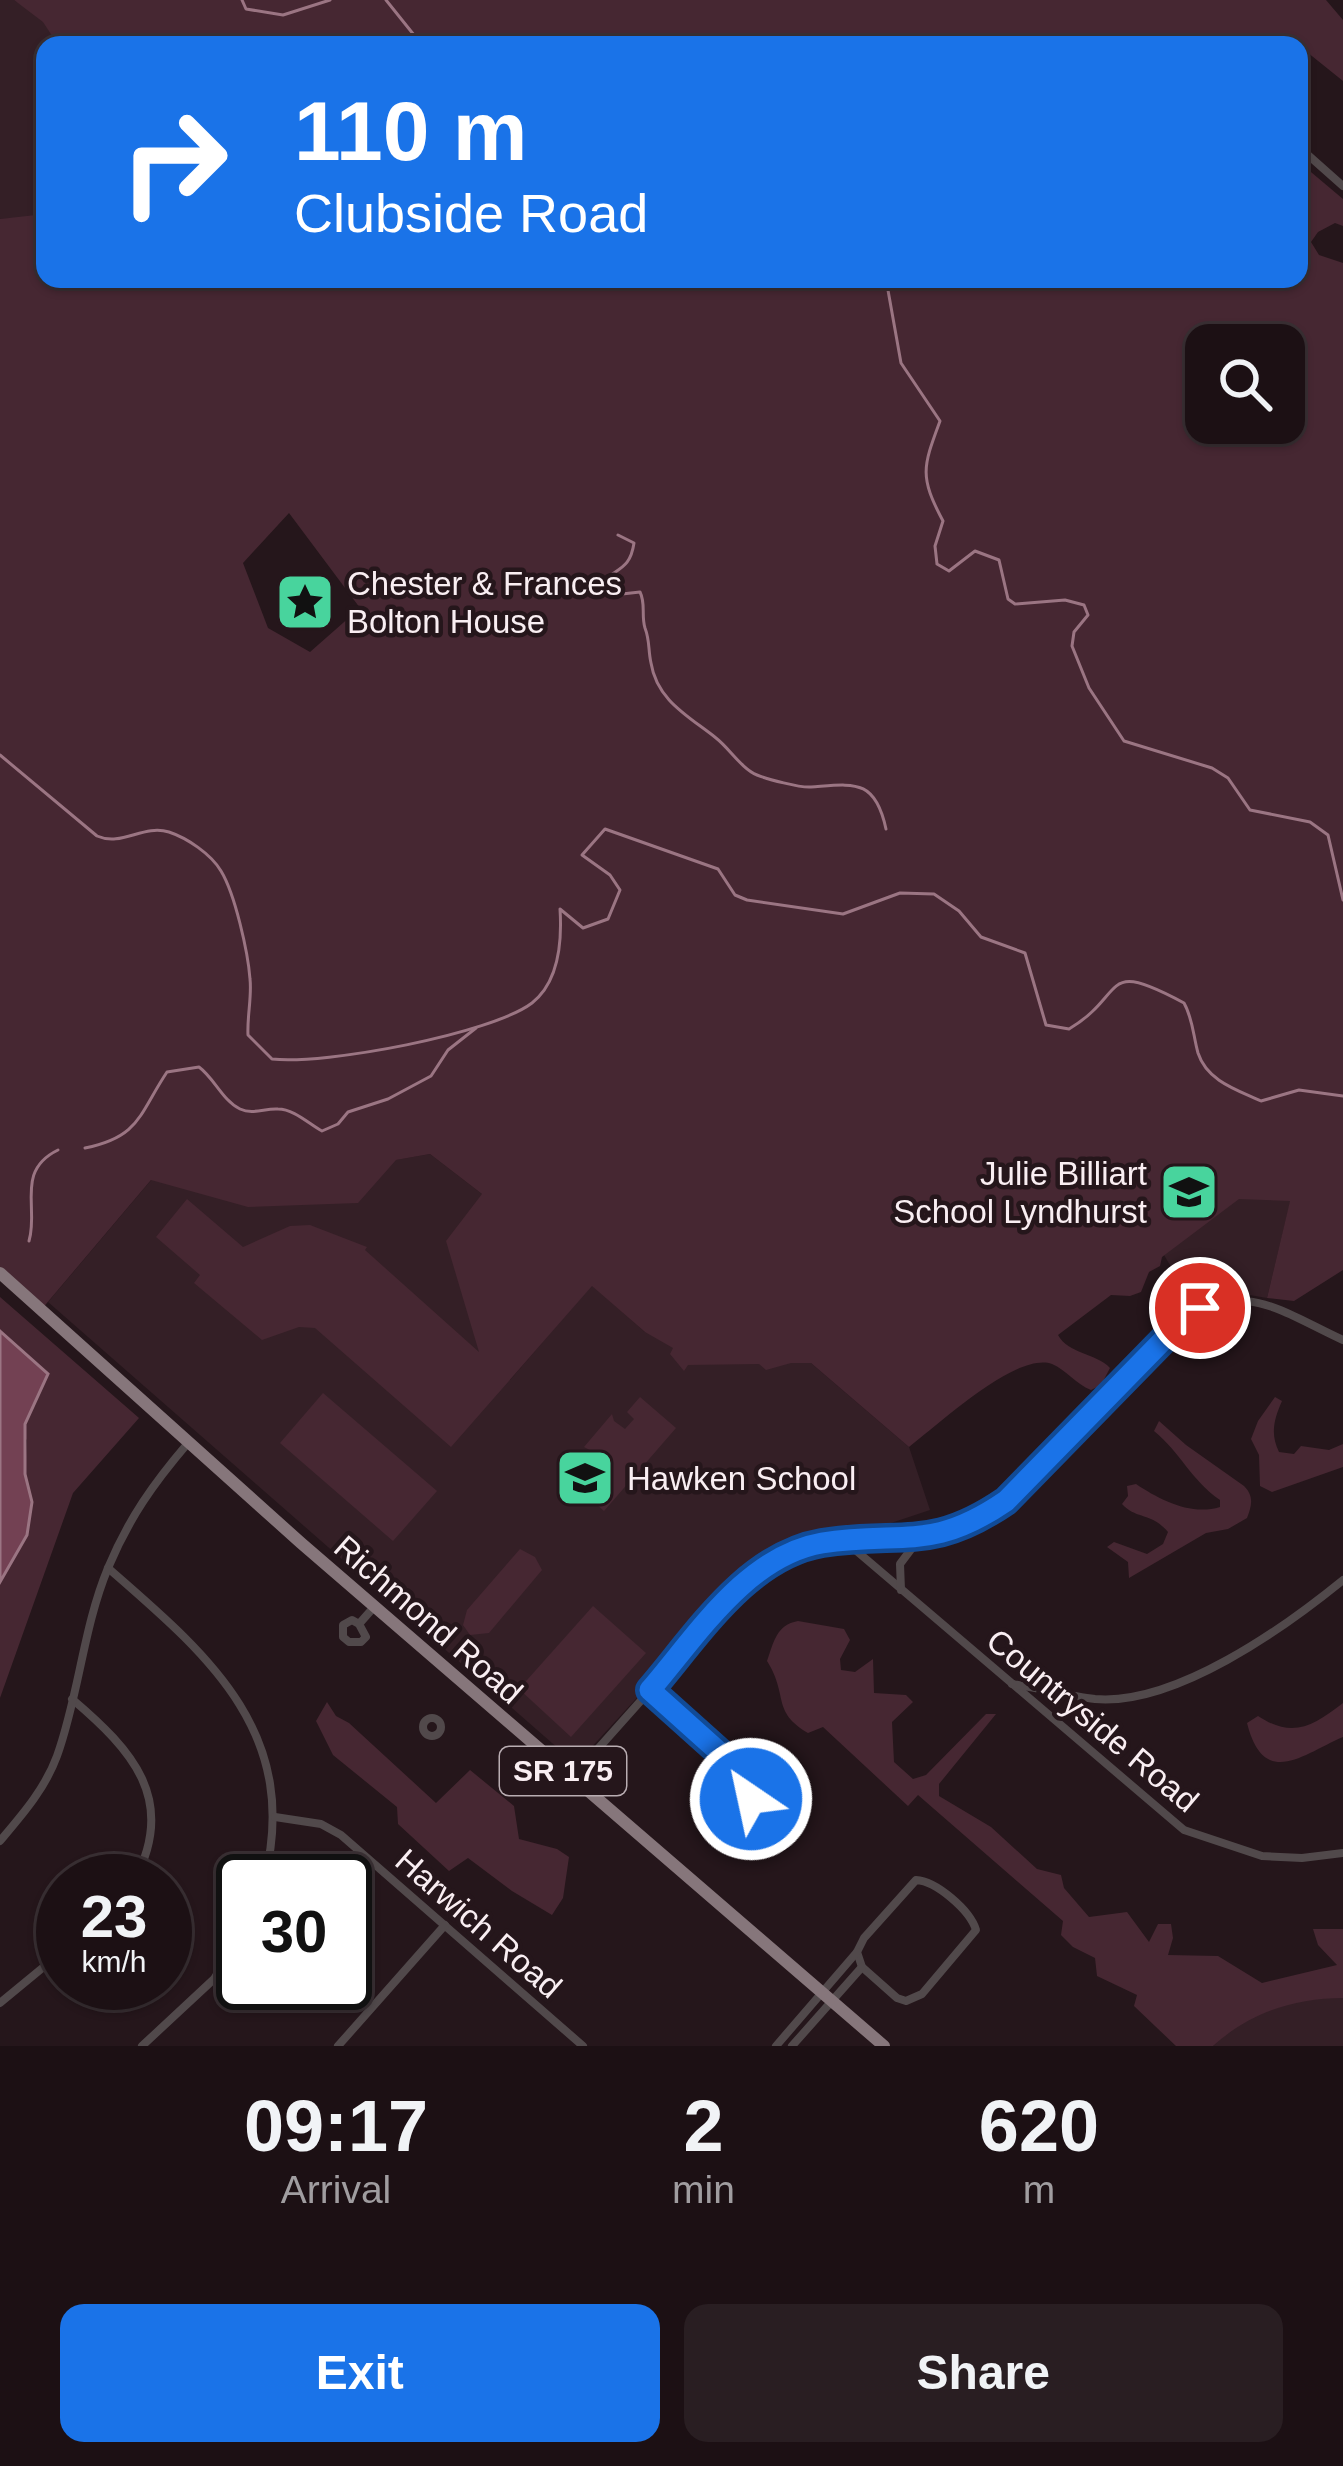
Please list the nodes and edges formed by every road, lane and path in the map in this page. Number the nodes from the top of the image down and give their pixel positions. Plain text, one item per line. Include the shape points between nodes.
1 (1308, 155) edge
2 (1343, 186) edge
3 (0, 1273) edge
4 (1343, 1340) edge
5 (189, 1442) junction
6 (919, 1539) junction
7 (846, 1542) junction
8 (108, 1568) junction
9 (1343, 1580) edge
10 (902, 1591) junction
11 (374, 1607) junction
12 (358, 1624) dead end
13 (1010, 1684) junction
14 (650, 1690) junction
15 (72, 1699) junction
16 (747, 1777) dead end
17 (572, 1778) junction
18 (275, 1817) junction
19 (0, 1841) edge
20 (1343, 1853) edge
21 (144, 1854) edge
22 (269, 1854) edge
23 (445, 1925) junction
24 (857, 1952) junction
25 (862, 1967) junction
26 (36, 1973) edge
27 (216, 1975) edge
28 (827, 1997) junction
29 (0, 2003) edge
30 (142, 2046) edge
31 (338, 2046) edge
32 (583, 2046) edge
33 (776, 2046) edge
34 (792, 2046) edge
35 (884, 2046) edge

1 - 2 street
3 - 5 main road, Richmond Road / SR 175
4 - 6 street via 1263,1303 1229,1298 1200,1308 1006,1501 957,1531
5 - 8 street via 159,1473
5 - 11 main road, Richmond Road / SR 175
6 - 7 street
6 - 10 street via 900,1564
7 - 10 street, Countryside Road
7 - 14 street via 799,1550 751,1576
8 - 15 street
8 - 18 street via 195,1644 239,1700
9 - 13 street via 1262,1640 1163,1689 1099,1700
10 - 13 street, Countryside Road
11 - 12 street
11 - 17 main road, Richmond Road / SR 175
13 - 20 street, Countryside Road via 1184,1830 1262,1856
14 - 16 street
14 - 17 street
15 - 19 street via 56,1758
15 - 21 street via 135,1762 152,1831
17 - 28 main road, Richmond Road / SR 175
18 - 22 street
18 - 23 street, Harwich Road via 340,1835
23 - 31 street
23 - 32 street, Harwich Road
24 - 25 street
24 - 25 street via 919,1879 975,1925 973,1937 912,2000 897,1998
24 - 28 street
25 - 28 street
26 - 29 street
27 - 30 street
28 - 33 street
28 - 34 street
28 - 35 main road, Richmond Road / SR 175

